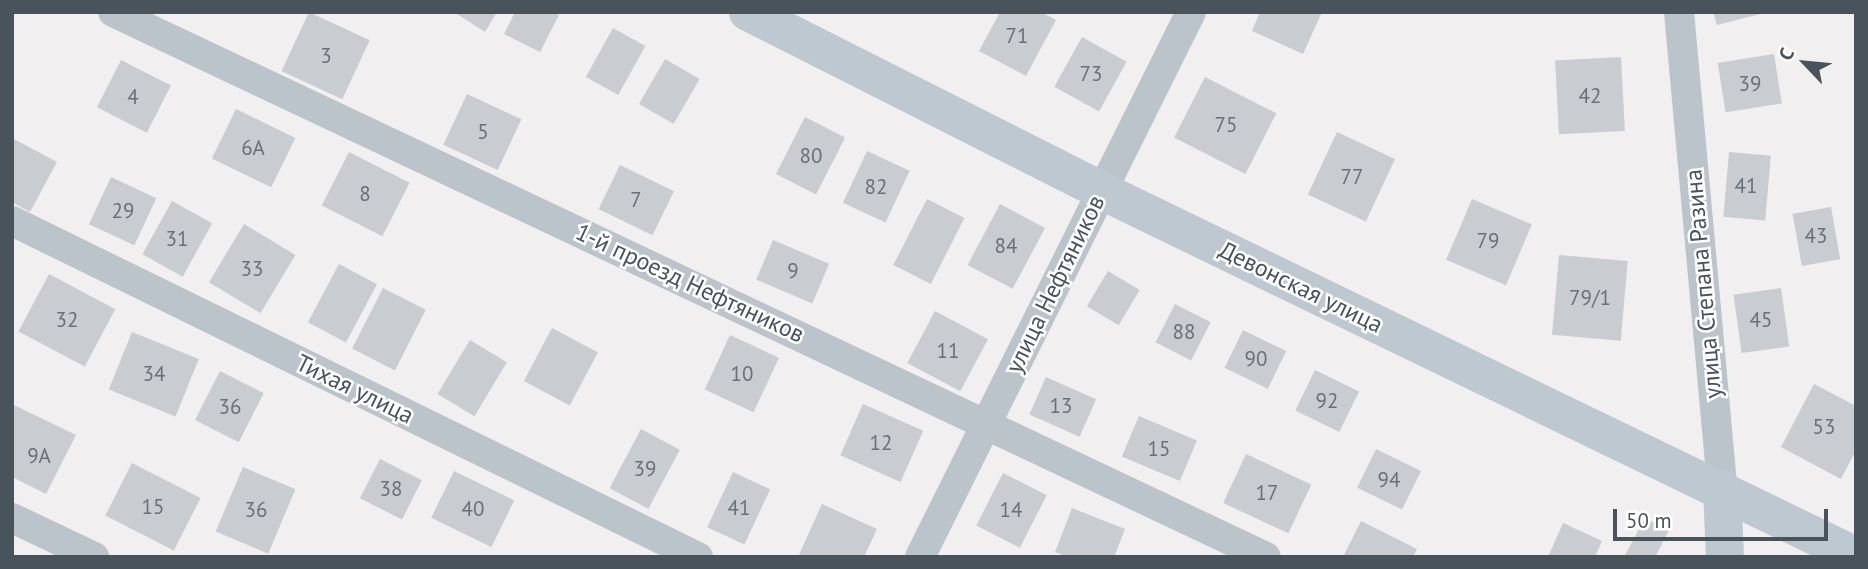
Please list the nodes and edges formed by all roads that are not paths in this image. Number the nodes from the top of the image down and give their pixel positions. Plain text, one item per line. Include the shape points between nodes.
1 (113, 12) edge
2 (748, 12) edge
3 (1191, 12) edge
4 (1678, 12) edge
5 (1102, 191) junction
6 (12, 221) edge
7 (987, 422) junction
8 (1722, 489) junction
9 (12, 518) edge
10 (1856, 556) edge
11 (94, 557) edge
12 (698, 557) edge
13 (920, 557) edge
14 (1266, 557) edge
15 (1725, 557) edge

1 - 7 street, 1-й проезд Нефтяников
2 - 5 main road, Девонская улица
3 - 5 street, улица Нефтяников
4 - 8 street, улица Степана Разина
5 - 7 street, улица Нефтяников
5 - 8 main road, Девонская улица
6 - 12 street, Тихая улица
7 - 13 street, улица Нефтяников
7 - 14 street, 1-й проезд Нефтяников
8 - 10 main road, Девонская улица
8 - 15 main road, улица Степана Разина
9 - 11 street

